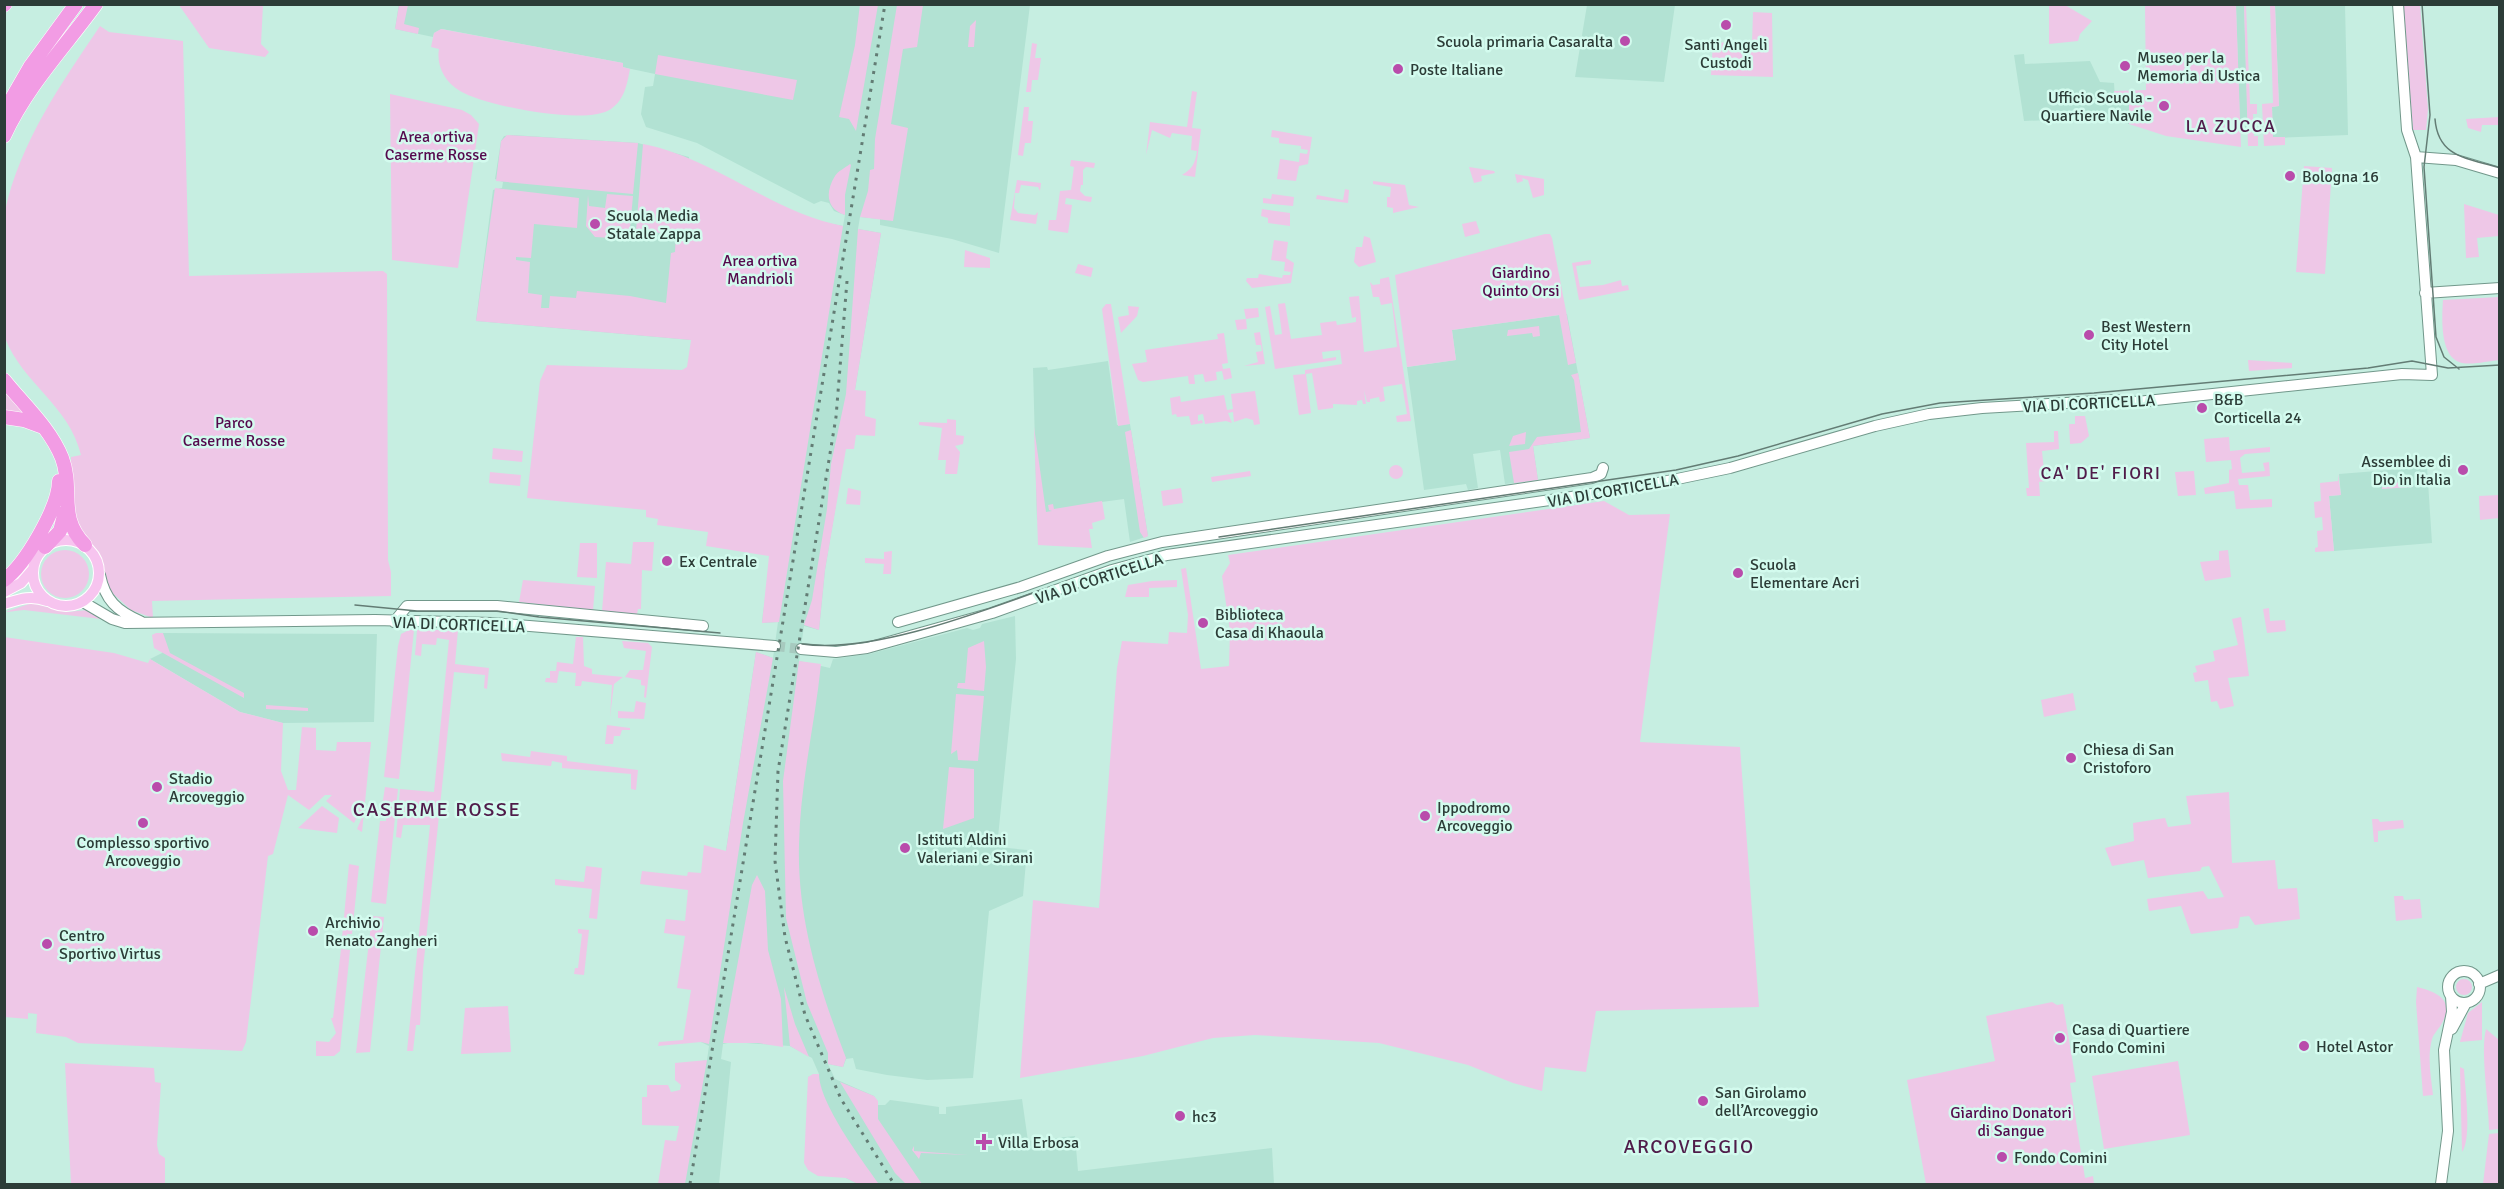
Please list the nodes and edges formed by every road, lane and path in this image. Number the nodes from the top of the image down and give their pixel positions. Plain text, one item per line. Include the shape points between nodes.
1 (75, 4) edge
2 (96, 4) edge
3 (2398, 4) edge
4 (4, 112) edge
5 (4, 136) edge
6 (2416, 157) junction
7 (2499, 173) edge
8 (2499, 288) edge
9 (2426, 293) junction
10 (4, 380) edge
11 (4, 417) edge
12 (44, 428) junction
13 (54, 441) junction
14 (1603, 468) dead end
15 (67, 504) junction
16 (85, 545) junction
17 (45, 547) junction
18 (33, 569) junction
19 (100, 575) junction
20 (4, 580) edge
21 (4, 592) edge
22 (49, 602) junction
23 (83, 602) junction
24 (4, 604) edge
25 (143, 622) junction
26 (394, 622) junction
27 (653, 622) junction
28 (898, 622) dead end
29 (703, 626) dead end
30 (660, 637) junction
31 (775, 646) tunnel mouth
32 (801, 649) tunnel mouth
33 (2499, 975) edge
34 (2480, 984) junction
35 (2451, 996) junction
36 (2466, 1003) junction
37 (2452, 1024) junction
38 (2440, 1185) edge

1 - 4 highway
2 - 5 highway via 39,77
3 - 6 main road via 2408,134
6 - 7 main road via 2456,160
6 - 9 main road
8 - 9 main road
9 - 32 main road, VIA DI CORTICELLA via 2432,375 2403,374 2137,402 2116,400 1929,414 1730,468 1634,488 1167,555 1112,570 988,615 867,648 836,652
10 - 12 highway
11 - 12 highway
12 - 13 highway
13 - 15 highway via 65,469
13 - 20 highway via 59,461 57,502 18,567
14 - 28 main road, VIA DI CORTICELLA via 1601,474 1592,478 1162,542
15 - 16 highway via 72,528
15 - 17 highway via 60,531
16 - 17 main road via 61,540
16 - 19 main road via 96,558
17 - 18 main road
18 - 21 main road via 21,584
18 - 22 main road via 36,588
19 - 23 main road via 95,591
19 - 25 main road via 107,598
22 - 23 main road via 69,607
22 - 24 main road via 35,597
23 - 25 main road, VIA DI CORTICELLA via 119,621
25 - 26 main road, VIA DI CORTICELLA
26 - 27 main road, VIA DI CORTICELLA via 407,606 502,606
26 - 30 main road, VIA DI CORTICELLA via 501,623
27 - 29 main road, VIA DI CORTICELLA
27 - 30 main road
30 - 31 main road, VIA DI CORTICELLA
33 - 34 main road
34 - 35 main road via 2470,972 2458,972 2449,982
34 - 36 main road via 2476,997
35 - 36 main road
35 - 37 main road
36 - 37 main road
37 - 38 main road via 2445,1059 2448,1131

